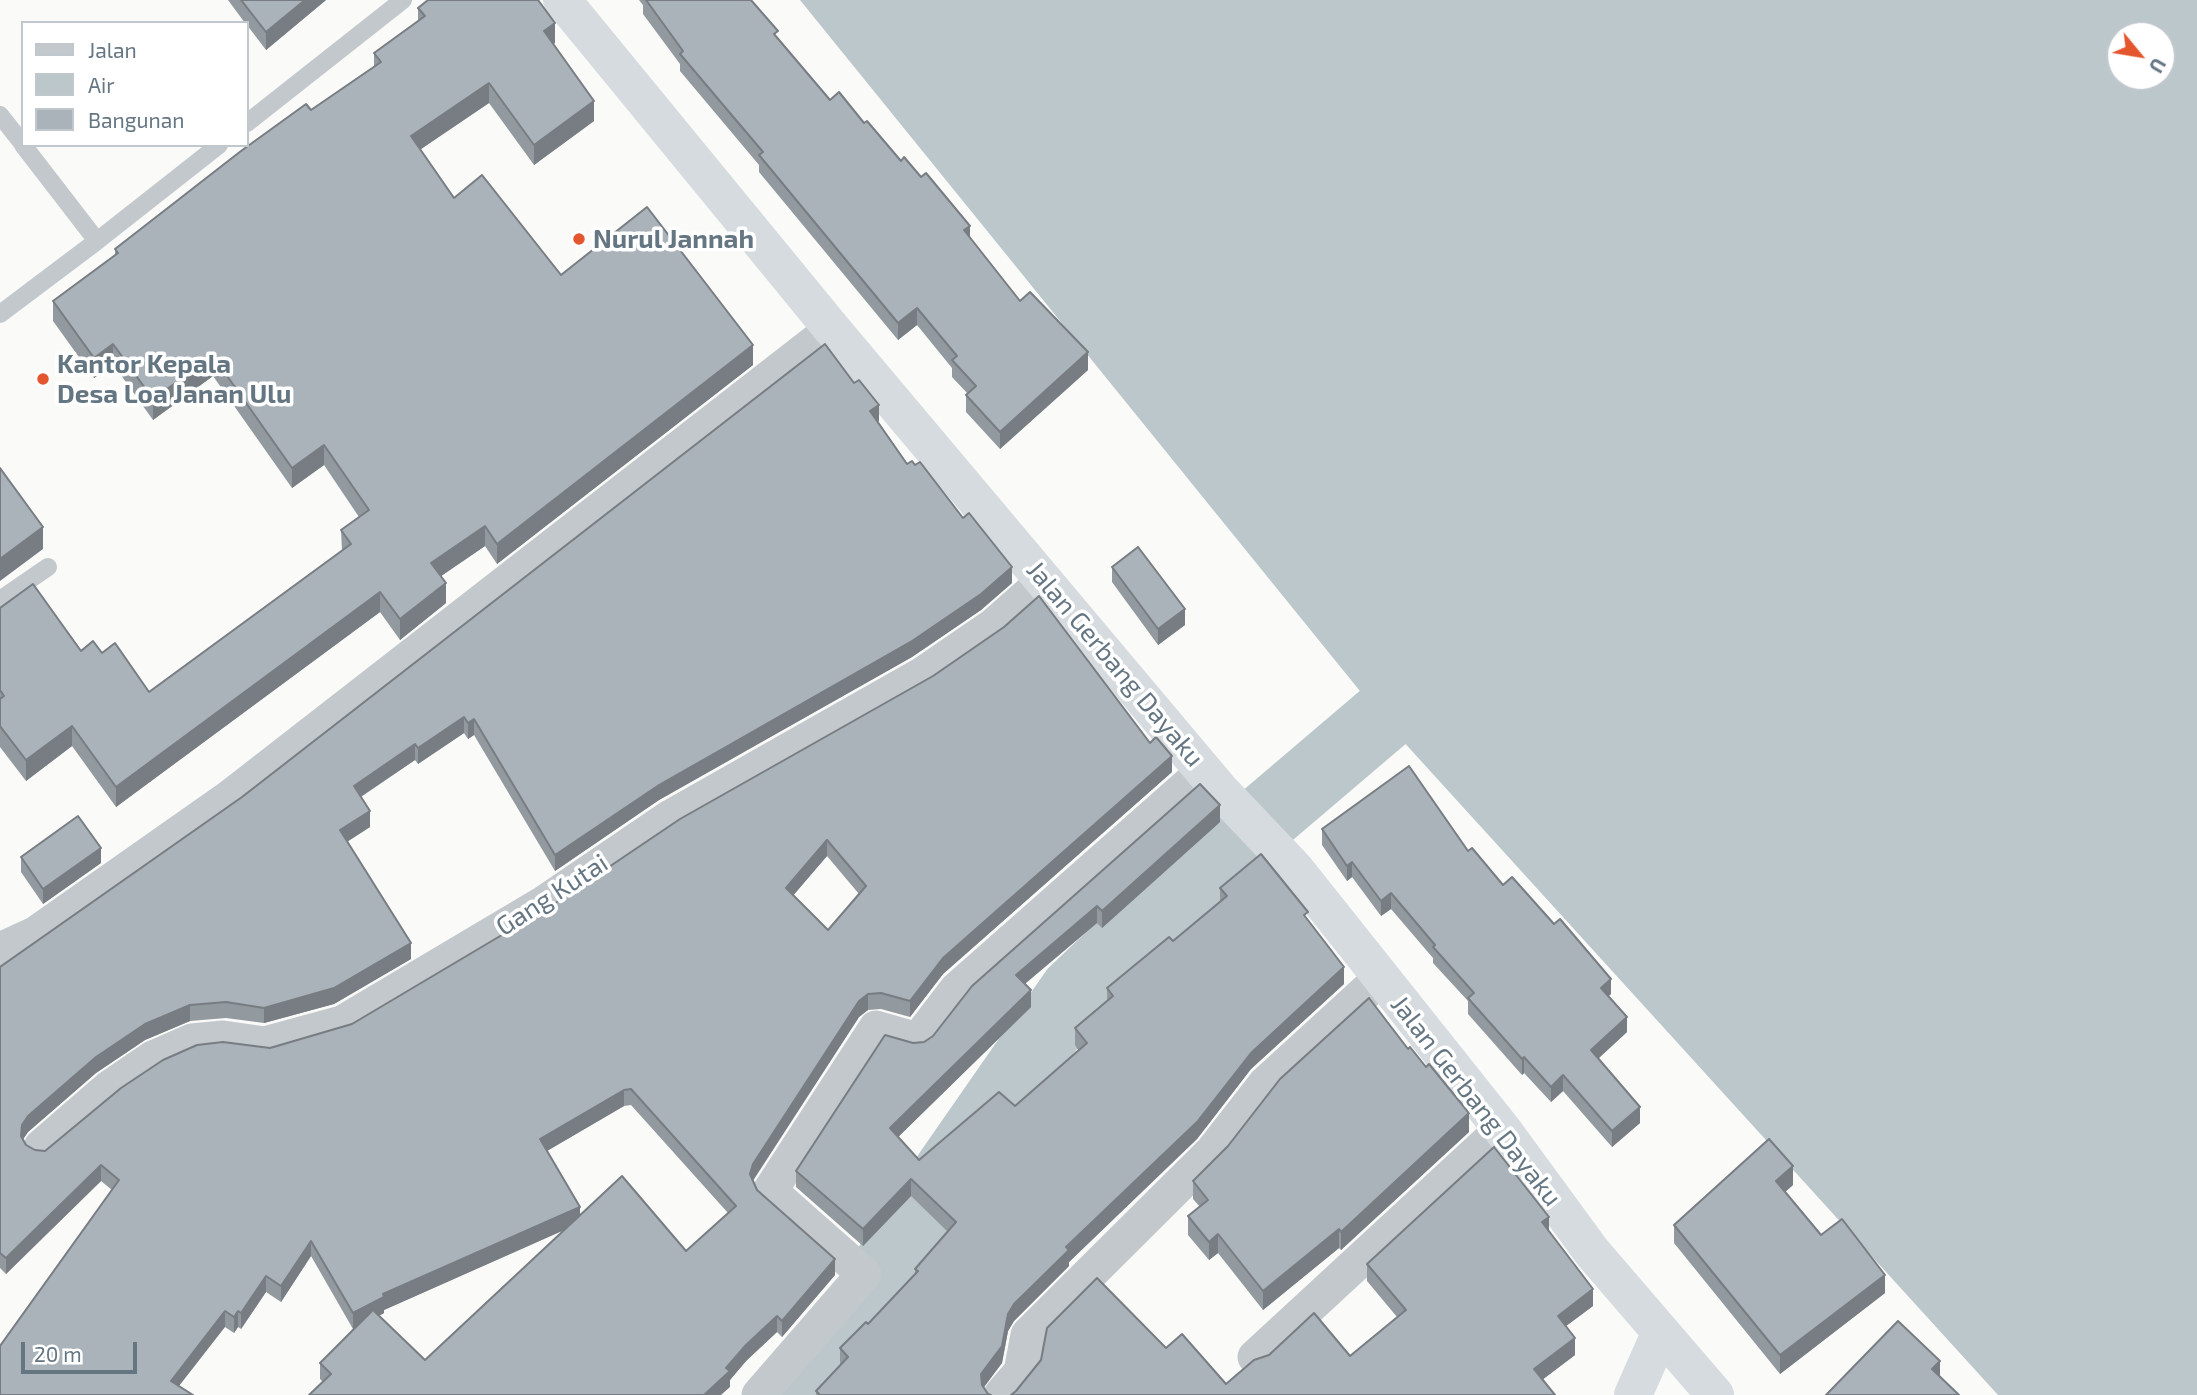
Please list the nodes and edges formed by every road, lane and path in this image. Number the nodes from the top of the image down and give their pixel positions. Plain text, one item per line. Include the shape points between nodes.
1 (403, 0) edge
2 (562, 0) edge
3 (0, 115) edge
4 (248, 122) edge
5 (21, 142) edge
6 (25, 147) edge
7 (216, 147) edge
8 (97, 241) junction
9 (0, 314) edge
10 (832, 329) junction
11 (48, 567) dead end
12 (1045, 580) junction
13 (0, 600) edge
14 (1212, 780) junction
15 (0, 950) edge
16 (1381, 978) junction
17 (1502, 1129) junction
18 (41, 1147) dead end
19 (1660, 1334) junction
20 (1255, 1357) edge
21 (760, 1395) edge
22 (1001, 1395) edge
23 (1633, 1395) edge
24 (1715, 1395) edge

1 - 4 lane
2 - 10 highway, Jalan Gerbang Dayaku
3 - 5 lane
6 - 8 lane
7 - 8 lane
8 - 9 lane
10 - 12 highway, Jalan Gerbang Dayaku
10 - 15 street via 230,797 35,934
11 - 13 lane
12 - 14 highway, Jalan Gerbang Dayaku
12 - 18 street, Gang Kutai via 993,626 923,674 743,773 544,903 342,1023 265,1044 223,1038 192,1041 153,1058 109,1088
14 - 16 highway, Jalan Gerbang Dayaku via 1295,869
14 - 21 street via 957,989 918,1040 876,1028 770,1191 864,1274
16 - 17 highway, Jalan Gerbang Dayaku
16 - 22 street via 1265,1084 1212,1152 1028,1335 1021,1373
17 - 19 highway, Jalan Gerbang Dayaku via 1592,1252
17 - 20 street
19 - 23 highway
19 - 24 highway, Jalan Gerbang Dayaku

